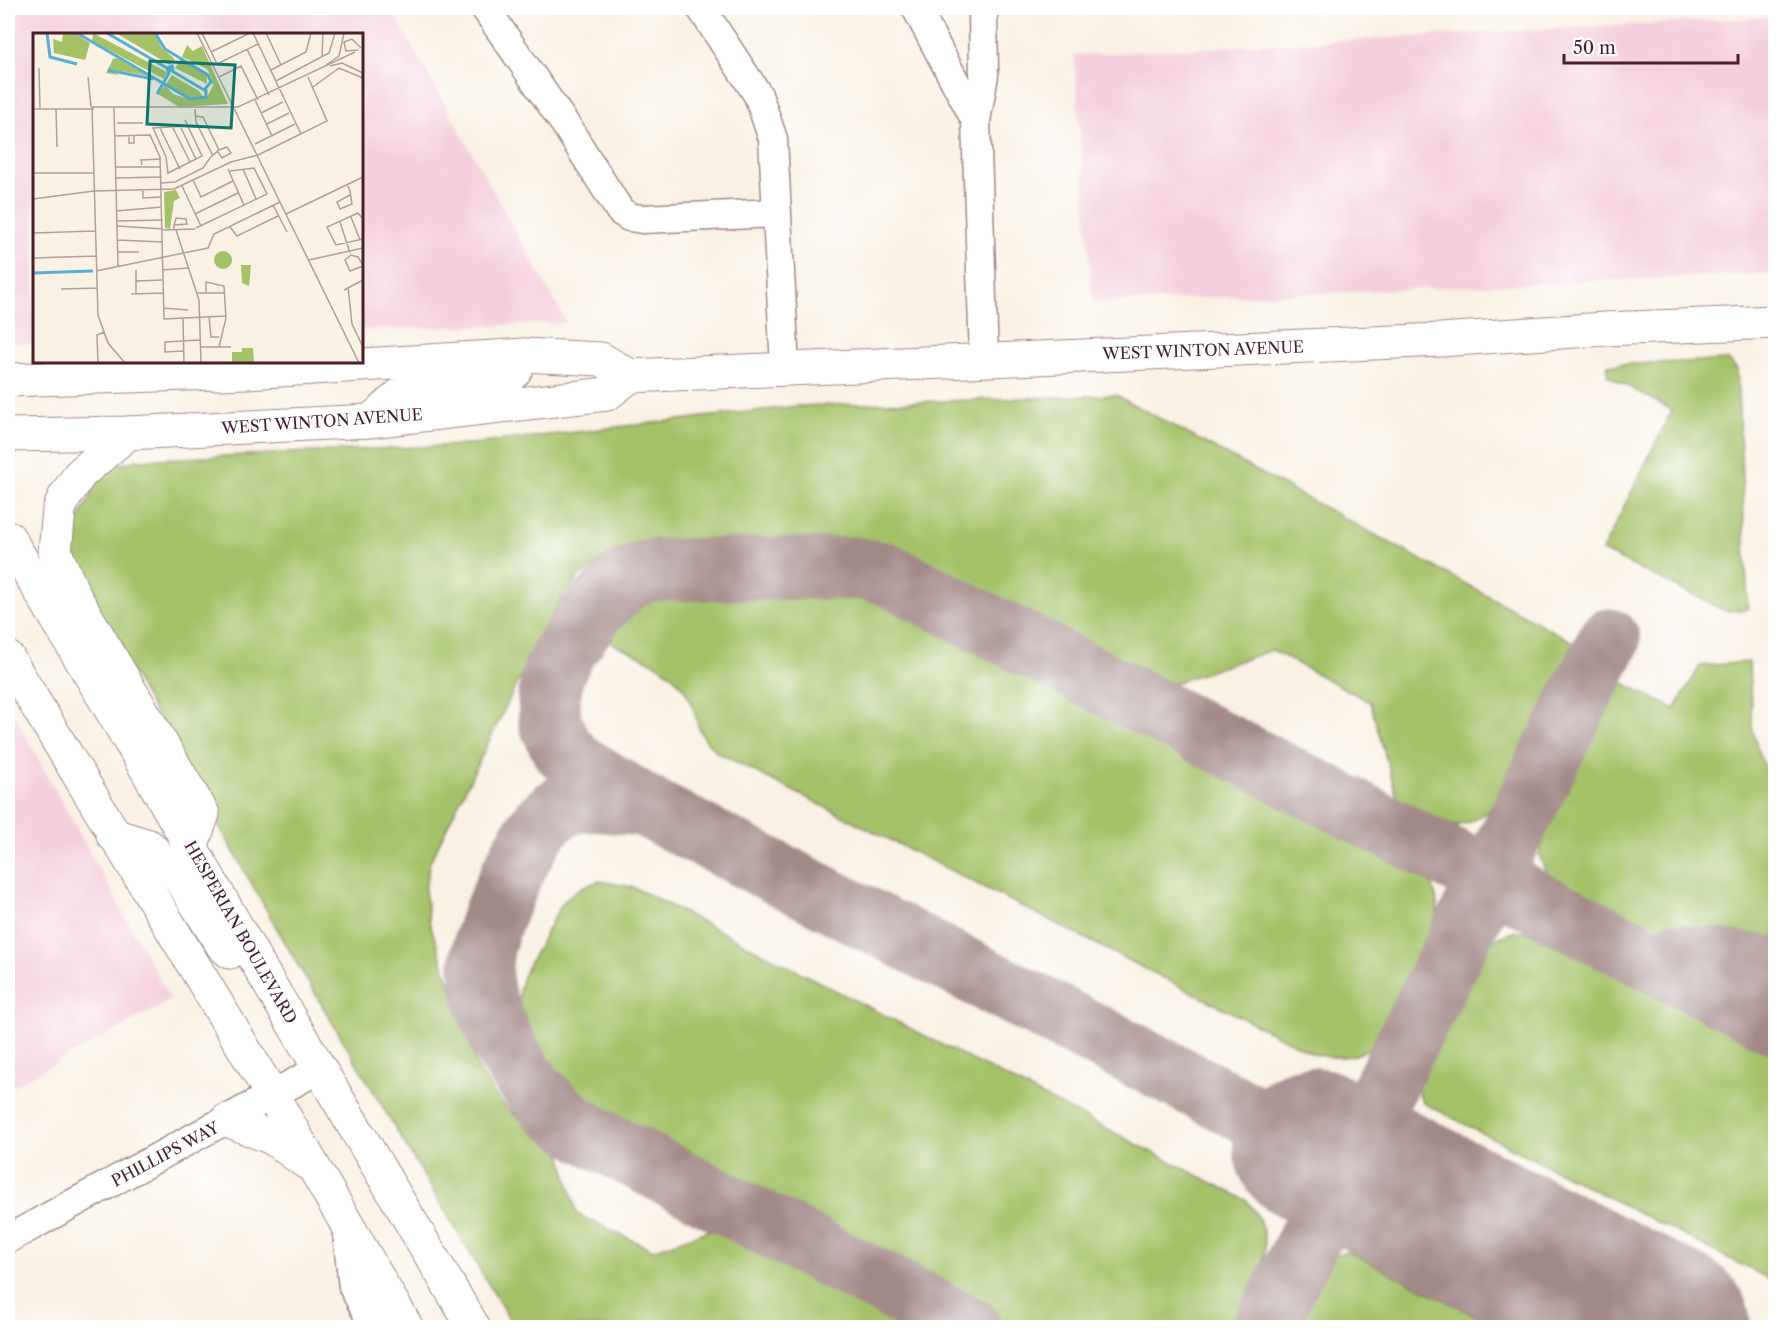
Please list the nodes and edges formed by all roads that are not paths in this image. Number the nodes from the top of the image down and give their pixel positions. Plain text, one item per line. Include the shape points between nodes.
1 (485, 8) edge
2 (701, 8) edge
3 (916, 8) edge
4 (983, 8) edge
5 (976, 121) junction
6 (775, 213) junction
7 (1776, 322) edge
8 (524, 355) junction
9 (984, 359) junction
10 (785, 367) junction
11 (630, 376) junction
12 (8, 380) edge
13 (370, 421) junction
14 (128, 433) junction
15 (8, 435) edge
16 (8, 537) edge
17 (8, 658) edge
18 (113, 835) junction
19 (191, 847) junction
20 (267, 980) junction
21 (321, 1068) junction
22 (272, 1095) junction
23 (227, 1120) junction
24 (314, 1167) junction
25 (346, 1222) junction
26 (8, 1239) edge
27 (375, 1328) edge
28 (407, 1328) edge
29 (474, 1328) edge

1 - 6 street via 620,211 642,219
2 - 6 street via 758,95 767,117 776,159
3 - 5 street
4 - 5 street via 984,75
5 - 9 street
6 - 10 street
7 - 9 main road, WEST WINTON AVENUE
8 - 11 main road via 601,359
8 - 12 main road via 247,372
8 - 13 main road via 515,371 500,383 400,395
9 - 10 main road, WEST WINTON AVENUE
10 - 11 main road, WEST WINTON AVENUE
11 - 13 main road, WEST WINTON AVENUE via 607,394
13 - 14 main road, WEST WINTON AVENUE
14 - 15 main road, WEST WINTON AVENUE
14 - 19 main road via 80,474 64,498 55,552 75,597 203,814
16 - 19 main road, HESPERIAN BOULEVARD
17 - 18 main road
18 - 20 main road via 149,846 179,877 222,946
18 - 22 main road
19 - 20 main road, HESPERIAN BOULEVARD
20 - 21 main road, HESPERIAN BOULEVARD
21 - 22 street, PHILLIPS WAY
21 - 29 main road, HESPERIAN BOULEVARD
22 - 23 street, PHILLIPS WAY
22 - 24 main road
23 - 24 main road via 272,1138
23 - 26 street, PHILLIPS WAY
24 - 25 main road
25 - 27 street via 353,1287
25 - 28 main road

